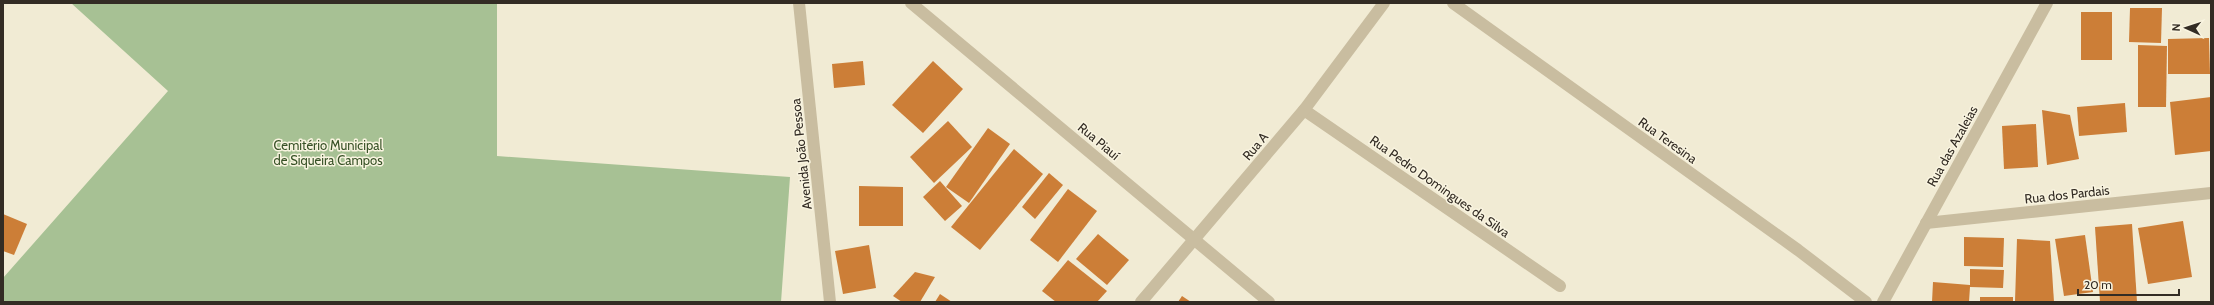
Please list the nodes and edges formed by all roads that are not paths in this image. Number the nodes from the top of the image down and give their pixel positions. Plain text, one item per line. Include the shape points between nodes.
1 (799, 3) edge
2 (911, 3) edge
3 (1384, 3) edge
4 (1453, 3) edge
5 (2047, 3) edge
6 (1304, 110) junction
7 (2211, 193) edge
8 (1926, 223) junction
9 (1195, 239) junction
10 (1560, 286) dead end
11 (830, 302) edge
12 (1141, 302) edge
13 (1269, 302) edge
14 (1866, 302) edge
15 (1882, 302) edge

1 - 11 street, Avenida João Pessoa
2 - 9 street, Rua Piauí
3 - 6 street, Rua A
4 - 14 street, Rua Teresina via 1798,250
5 - 8 street, Rua das Azaleias
6 - 9 street, Rua A
6 - 10 street, Rua Pedro Domingues da Silva
7 - 8 street, Rua dos Pardais
8 - 15 street, Rua das Azaleias
9 - 12 street, Rua A
9 - 13 street, Rua Piauí

